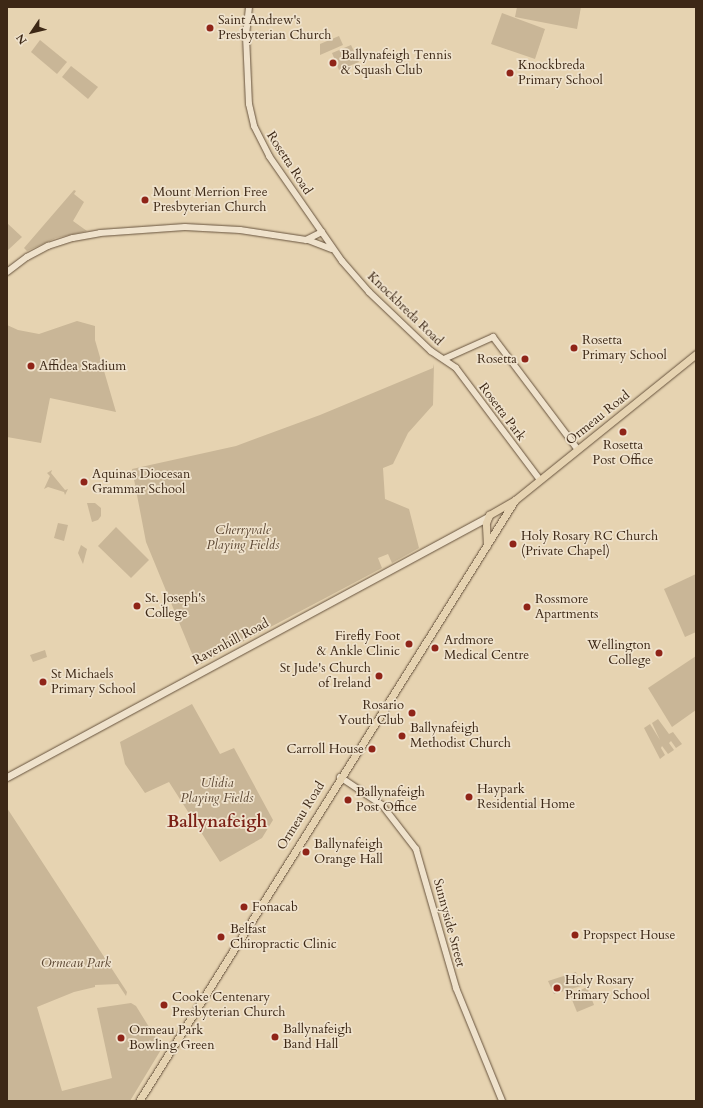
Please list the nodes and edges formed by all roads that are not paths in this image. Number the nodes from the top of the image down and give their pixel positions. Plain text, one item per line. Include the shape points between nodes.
1 (249, 7) edge
2 (322, 232) junction
3 (306, 240) junction
4 (334, 251) junction
5 (7, 272) edge
6 (696, 354) edge
7 (444, 359) junction
8 (578, 450) junction
9 (540, 480) junction
10 (515, 500) junction
11 (496, 512) junction
12 (488, 517) junction
13 (503, 520) junction
14 (487, 527) junction
15 (499, 528) junction
16 (467, 529) junction
17 (487, 545) junction
18 (7, 777) edge
19 (340, 777) junction
20 (139, 1101) edge
21 (502, 1101) edge

1 - 2 street, Rosetta Road via 246,36 249,104 254,126 269,156
2 - 3 street
2 - 4 street, Rosetta Road
3 - 4 street
3 - 5 street via 226,229 185,227 134,230 60,241 32,254
4 - 7 street, Knockbreda Road via 369,292 431,351
6 - 8 main road, Ormeau Road
7 - 8 street, Knockbreda Road via 493,337
7 - 9 street, Rosetta Park via 456,368
8 - 9 main road, Ormeau Road
9 - 10 main road, Ormeau Road
10 - 11 main road, Ormeau Road
10 - 13 main road, Ormeau Road
11 - 12 main road, Ormeau Road
11 - 13 main road
12 - 14 main road
12 - 16 main road, Ravenhill Road
13 - 15 main road, Ormeau Road
14 - 15 main road
14 - 16 main road, Ravenhill Road
14 - 17 main road
15 - 17 main road, Ormeau Road
16 - 18 main road, Ravenhill Road
17 - 19 main road, Ormeau Road
19 - 20 main road, Ormeau Road
19 - 21 street, Sunnyside Street via 382,805 416,849 456,988

